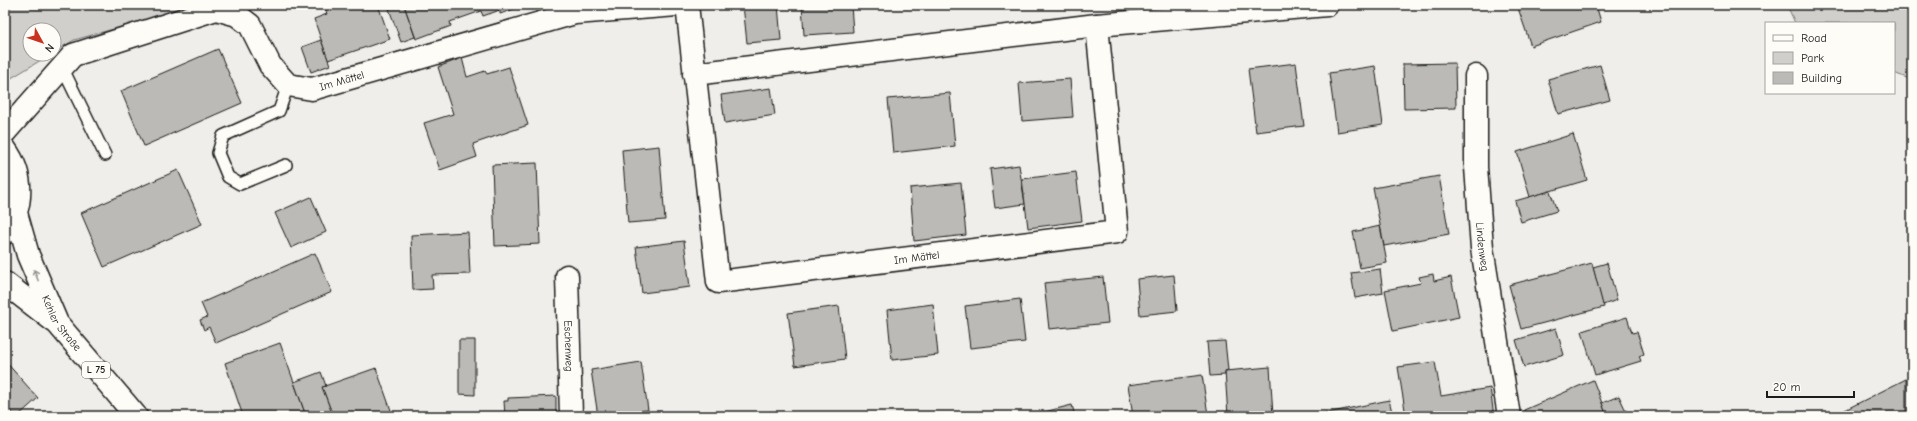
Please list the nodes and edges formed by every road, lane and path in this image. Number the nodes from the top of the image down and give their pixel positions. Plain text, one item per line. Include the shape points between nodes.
1 (677, 5) edge
2 (687, 5) edge
3 (1327, 5) edge
4 (1097, 25) junction
5 (62, 67) junction
6 (694, 74) junction
7 (1476, 76) dead end
8 (288, 85) junction
9 (5, 132) edge
10 (5, 149) edge
11 (105, 155) dead end
12 (286, 165) dead end
13 (16, 213) junction
14 (5, 233) edge
15 (567, 276) dead end
16 (5, 283) edge
17 (57, 323) junction
18 (136, 416) edge
19 (571, 416) edge
20 (1509, 416) edge

1 - 8 street, Im Mättel via 575,13 312,89
2 - 6 street, Im Mättel
3 - 4 street
4 - 6 street
4 - 6 street, Im Mättel via 1117,232 718,282
5 - 8 street via 73,54 216,9 237,15 250,25 270,65
5 - 9 street
5 - 11 lane
7 - 20 street, Lindenweg via 1476,167 1482,248
8 - 12 lane via 279,111 223,136 218,153 228,177 240,184
10 - 13 street, L 75 via 18,174 19,200
13 - 14 street, L 75
17 -> 13 street, Kehler Straße / L 75 via 28,255
15 - 19 street, Eschenweg
16 - 17 street, L 75
17 - 18 street, Kehler Straße / L 75

